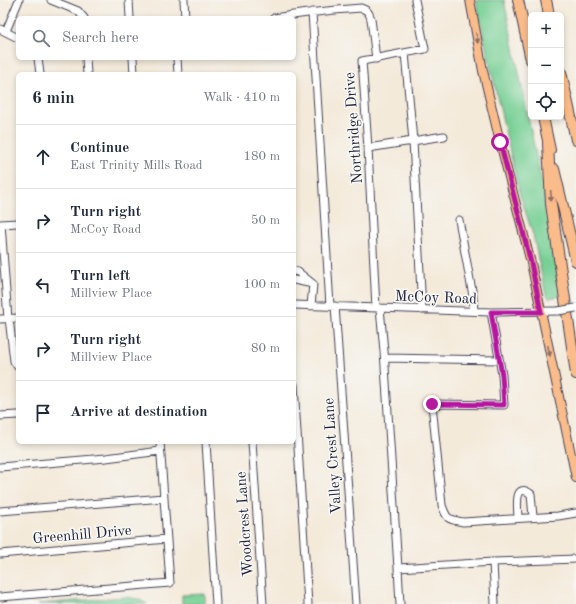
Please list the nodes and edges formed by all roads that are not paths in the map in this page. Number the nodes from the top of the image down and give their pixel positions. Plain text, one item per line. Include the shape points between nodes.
1 (19, 0) edge
2 (51, 0) edge
3 (129, 0) edge
4 (184, 0) edge
5 (415, 0) edge
6 (470, 0) edge
7 (518, 0) edge
8 (546, 0) edge
9 (312, 12) junction
10 (548, 12) edge
11 (82, 16) edge
12 (130, 16) edge
13 (185, 16) edge
14 (287, 16) edge
15 (3, 30) edge
16 (16, 37) edge
17 (528, 48) edge
18 (405, 53) junction
19 (376, 59) junction
20 (38, 60) edge
21 (86, 60) edge
22 (133, 60) edge
23 (177, 60) edge
24 (40, 72) edge
25 (87, 72) edge
26 (134, 72) edge
27 (178, 72) edge
28 (564, 85) joint
29 (576, 116) edge
30 (544, 120) edge
31 (444, 136) dead end
32 (576, 140) edge
33 (413, 141) junction
34 (548, 143) junction
35 (368, 148) junction
36 (459, 220) dead end
37 (16, 223) edge
38 (0, 224) edge
39 (576, 261) edge
40 (2, 271) edge
41 (296, 272) edge
42 (296, 280) edge
43 (313, 284) junction
44 (296, 305) edge
45 (311, 306) junction
46 (333, 306) junction
47 (378, 308) junction
48 (576, 308) edge
49 (422, 310) junction
50 (474, 311) junction
51 (491, 312) junction
52 (541, 312) junction
53 (16, 318) edge
54 (6, 319) edge
55 (385, 358) junction
56 (499, 360) junction
57 (16, 364) edge
58 (576, 374) edge
59 (16, 415) edge
60 (0, 416) edge
61 (296, 416) edge
62 (160, 444) edge
63 (206, 444) edge
64 (252, 444) edge
65 (160, 451) junction
66 (0, 467) edge
67 (576, 478) edge
68 (164, 498) junction
69 (0, 511) edge
70 (576, 513) edge
71 (533, 517) junction
72 (518, 518) junction
73 (167, 539) junction
74 (0, 554) edge
75 (576, 559) edge
76 (493, 562) junction
77 (398, 568) junction
78 (0, 597) edge
79 (216, 604) edge
80 (263, 604) edge
81 (308, 604) edge
82 (356, 604) edge
83 (400, 604) edge
84 (495, 604) edge

1 - 15 street
2 - 11 street via 78,11
3 - 12 street
4 - 13 street
5 - 18 street, Northridge Drive via 425,49
6 -> 52 main road via 485,78
7 - 17 highway
8 - 10 highway
9 - 14 street
9 - 19 street via 365,9 371,19
9 - 46 street, Valley Crest Lane
15 - 16 street
18 - 19 street, Northridge Drive
18 - 33 street
19 - 35 street, Northridge Drive via 362,61
20 - 24 street
21 - 25 street
22 - 26 street
23 - 27 street
28 - 29 highway
28 - 32 highway
30 - 34 highway
31 - 33 street
33 - 35 street
33 - 49 street
34 - 39 highway
34 -> 58 highway via 551,204
35 - 47 street, Northridge Drive
36 - 50 street
37 - 38 street
38 - 40 street
40 - 54 street
41 - 43 street
42 - 43 street
43 - 45 street
44 - 45 street, McCoy Road
45 - 46 street, McCoy Road
46 - 47 street, McCoy Road
46 - 82 street, Valley Crest Lane
47 - 49 street, McCoy Road
47 - 55 street, Northridge Drive
48 - 52 street, McCoy Road, bridge
49 - 50 street, McCoy Road
50 - 51 street, McCoy Road
51 - 52 street, McCoy Road
51 - 56 street
52 -> 67 main road
53 - 54 street
54 - 57 street
55 - 56 street
55 - 77 street, Northridge Drive
56 - 72 street via 504,405 432,404 442,505 445,515 451,520 463,522
59 - 60 street
61 - 81 street
62 - 65 street
63 - 79 street
64 - 80 street, Woodcrest Lane
65 - 66 street
65 - 68 street
68 - 69 street
68 - 73 street
70 - 71 street
71 - 72 street
71 - 72 street via 531,494 523,491 517,497
73 - 74 street, Greenhill Drive
73 - 78 street via 170,583
75 - 76 street
76 - 77 street
76 - 84 street
77 - 83 street, Northridge Drive

